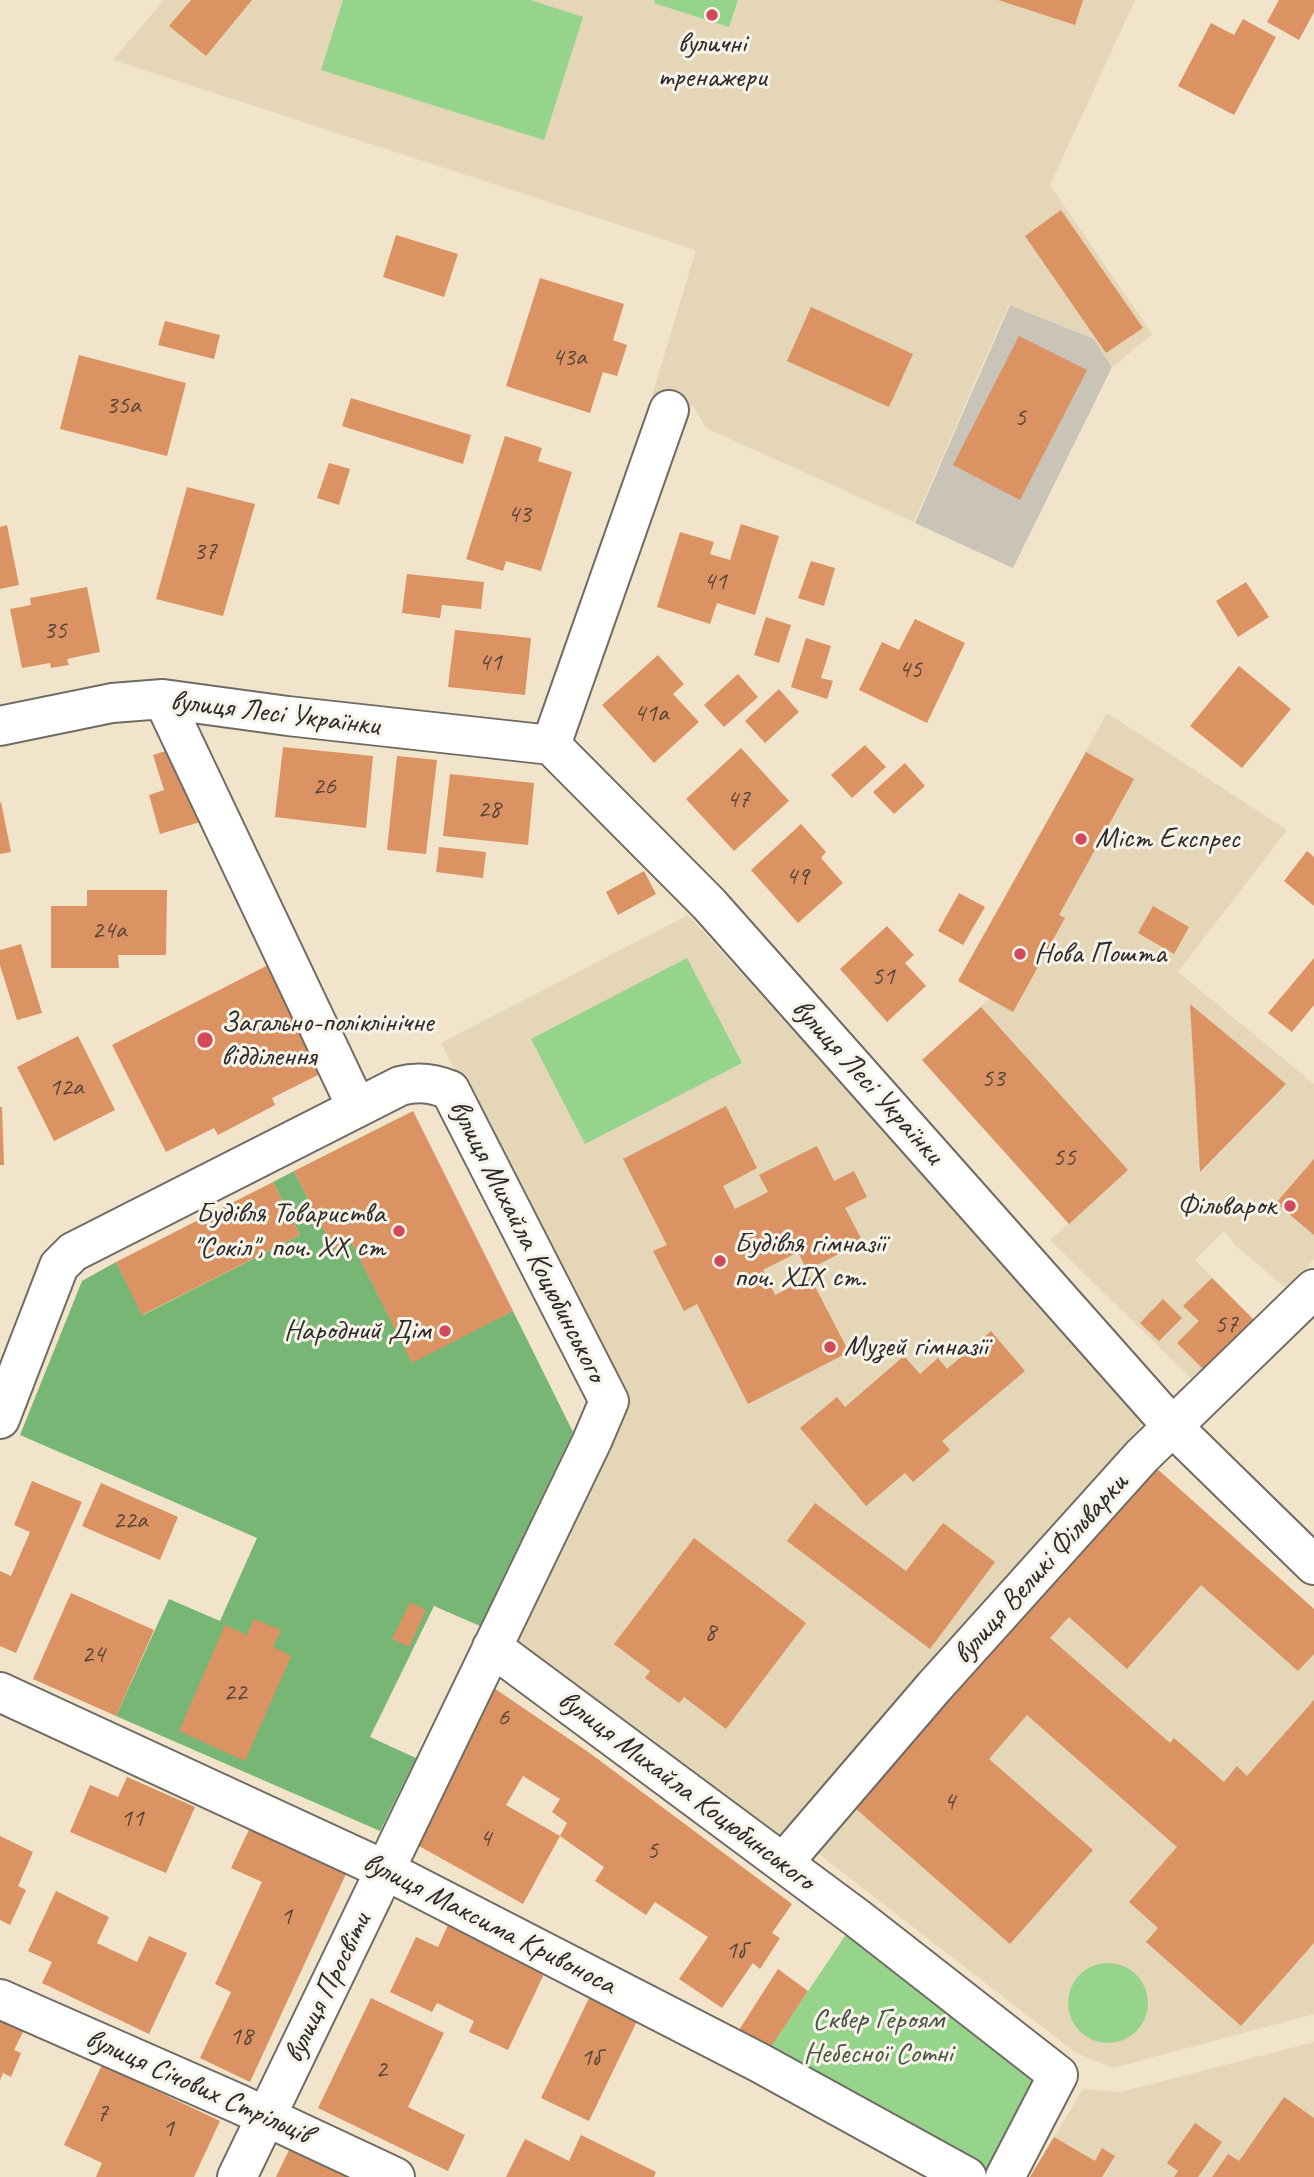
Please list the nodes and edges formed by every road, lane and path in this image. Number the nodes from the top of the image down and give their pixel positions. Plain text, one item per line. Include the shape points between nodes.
1 (669, 410) dead end
2 (163, 699) junction
3 (0, 726) edge
4 (551, 745) junction
5 (357, 1108) junction
6 (1314, 1289) edge
7 (0, 1419) edge
8 (1173, 1427) junction
9 (1314, 1565) edge
10 (492, 1647) junction
11 (0, 1692) edge
12 (783, 1863) junction
13 (385, 1870) junction
14 (0, 1999) edge
15 (267, 2116) junction
16 (237, 2177) edge
17 (395, 2177) edge
18 (967, 2177) edge
19 (1005, 2177) edge

1 - 4 street
2 - 3 street, вулиця Лесі Українки via 112,703
2 - 4 street, вулиця Лесі Українки
2 - 5 street
4 - 8 street, вулиця Лесі Українки via 709,904
5 - 7 street, вулиця Михайла Коцюбинського via 73,1252 60,1266
5 - 10 street, вулиця Михайла Коцюбинського via 411,1083 450,1090 609,1401
6 - 8 street, вулиця Великі Фільварки
8 - 9 street, вулиця Лесі Українки
8 - 12 street, вулиця Великі Фільварки via 1009,1603
10 - 12 street, вулиця Михайла Коцюбинського
10 - 13 street, вулиця Просвіти
11 - 13 street, вулиця Максима Кривоноса
12 - 19 street, вулиця Михайла Коцюбинського via 1058,2075
13 - 15 street, вулиця Просвіти
13 - 18 street, вулиця Максима Кривоноса via 760,2063
14 - 15 street, вулиця Січових Стрільців
15 - 16 street, вулиця Просвіти
15 - 17 street, вулиця Січових Стрільців

